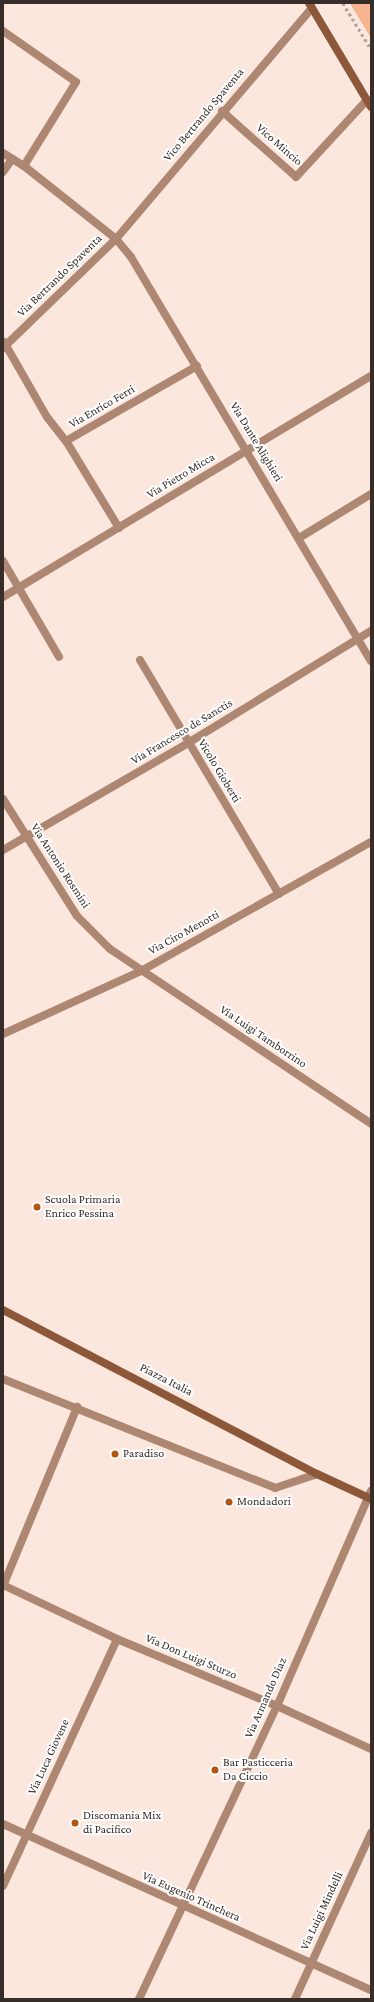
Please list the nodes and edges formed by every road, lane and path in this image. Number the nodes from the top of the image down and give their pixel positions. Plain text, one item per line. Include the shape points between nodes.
1 (344, 3) edge
2 (310, 5) edge
3 (3, 31) edge
4 (371, 49) edge
5 (369, 104) edge
6 (222, 111) junction
7 (3, 153) edge
8 (12, 159) junction
9 (24, 166) junction
10 (3, 172) edge
11 (116, 239) junction
12 (4, 345) edge
13 (197, 366) junction
14 (371, 376) edge
15 (66, 441) junction
16 (247, 450) junction
17 (371, 494) edge
18 (119, 528) junction
19 (299, 538) junction
20 (3, 561) edge
21 (19, 587) junction
22 (3, 597) edge
23 (371, 630) edge
24 (358, 638) junction
25 (59, 657) dead end
26 (140, 660) dead end
27 (371, 661) edge
28 (188, 743) junction
29 (3, 799) edge
30 (26, 836) junction
31 (371, 842) edge
32 (3, 850) edge
33 (278, 894) junction
34 (141, 971) junction
35 (3, 1034) edge
36 (371, 1124) edge
37 (3, 1310) edge
38 (3, 1379) edge
39 (76, 1407) junction
40 (317, 1474) junction
41 (370, 1496) edge
42 (3, 1586) edge
43 (117, 1639) junction
44 (277, 1706) junction
45 (371, 1749) edge
46 (3, 1824) edge
47 (371, 1833) edge
48 (26, 1835) junction
49 (3, 1886) edge
50 (182, 1907) junction
51 (312, 1962) junction
52 (371, 1990) edge
53 (139, 1999) edge
54 (295, 1999) edge

1 - 4 path
2 - 5 street
2 - 6 street, Vico Bertrando Spaventa
3 - 9 street via 76,82
5 - 6 street, Vico Mincio via 296,177
6 - 11 street, Vico Bertrando Spaventa
7 - 8 street, Via Dante Alighieri
8 - 9 street, Via Dante Alighieri
8 - 10 street
9 - 11 street, Via Dante Alighieri
11 - 12 street, Via Bertrando Spaventa
11 - 13 street, Via Dante Alighieri via 131,257
12 - 15 street via 47,417
13 - 15 street, Via Enrico Ferri
13 - 16 street, Via Dante Alighieri
14 - 16 street, Via Pietro Micca
15 - 18 street, Via Enrico Ferri
16 - 18 street, Via Pietro Micca
16 - 19 street, Via Dante Alighieri
17 - 19 street
18 - 21 street, Via Pietro Micca
19 - 24 street, Via Dante Alighieri
20 - 21 street
21 - 22 street, Via Pietro Micca
21 - 25 street
23 - 24 street, Via Francesco de Sanctis
24 - 27 street, Via Dante Alighieri
24 - 28 street, Via Francesco de Sanctis
26 - 28 street, Vicolo Gioberti
28 - 30 street, Via Francesco de Sanctis
28 - 33 street, Vicolo Gioberti
29 - 30 street, Via Antonio Rosmini
30 - 32 street, Via Francesco de Sanctis
30 - 34 street, Via Antonio Rosmini via 77,916 110,949
31 - 33 street, Via Ciro Menotti
33 - 34 street, Via Ciro Menotti
34 - 35 street, Via Ciro Menotti
34 - 36 street, Via Luigi Tamborrino
37 - 40 street, Piazza Italia
38 - 39 street
39 - 40 street via 274,1488
39 - 42 street
40 - 41 street, Piazza Italia
41 - 44 street, Via Armando Diaz
42 - 43 street, Via Don Luigi Sturzo
43 - 44 street, Via Don Luigi Sturzo
43 - 48 street, Via Luca Giovene
44 - 45 street, Via Don Luigi Sturzo
44 - 50 street, Via Armando Diaz
46 - 48 street, Via Eugenio Trinchera
47 - 51 street, Via Luigi Mindelli
48 - 49 street, Via Luca Giovene
48 - 50 street, Via Eugenio Trinchera
50 - 51 street, Via Eugenio Trinchera
50 - 53 street, Via Armando Diaz
51 - 52 street, Via Eugenio Trinchera
51 - 54 street, Via Luigi Mindelli

